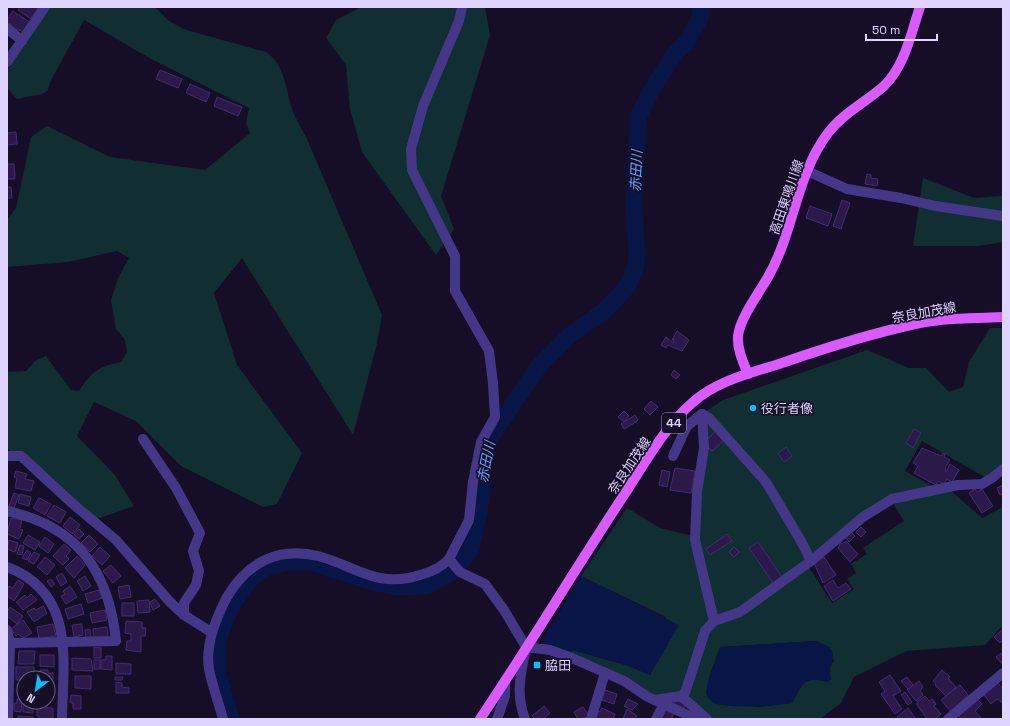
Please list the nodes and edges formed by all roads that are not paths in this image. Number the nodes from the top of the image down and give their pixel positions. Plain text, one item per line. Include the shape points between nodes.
1 (45, 7) edge
2 (462, 7) edge
3 (920, 7) edge
4 (7, 28) edge
5 (22, 41) junction
6 (7, 62) edge
7 (807, 171) junction
8 (1003, 216) edge
9 (1003, 317) edge
10 (748, 374) junction
11 (702, 414) junction
12 (674, 423) junction
13 (687, 426) junction
14 (143, 439) dead end
15 (7, 456) edge
16 (673, 456) dead end
17 (1003, 468) edge
18 (7, 511) edge
19 (449, 559) junction
20 (811, 561) junction
21 (7, 567) edge
22 (184, 615) junction
23 (714, 621) junction
24 (7, 630) edge
25 (211, 632) junction
26 (10, 643) junction
27 (63, 643) junction
28 (526, 647) junction
29 (605, 673) junction
30 (1003, 673) edge
31 (505, 681) junction
32 (681, 696) junction
33 (659, 702) junction
34 (7, 719) edge
35 (62, 719) edge
36 (223, 719) edge
37 (480, 719) edge
38 (497, 719) edge
39 (525, 719) edge
40 (590, 719) edge
41 (656, 719) edge
42 (696, 719) edge
43 (706, 719) edge
44 (948, 719) edge

1 - 5 street
2 - 19 street via 459,21 423,106 411,149 412,170 455,256 455,291 489,351 494,383 495,417 481,442 473,482 470,520
3 - 7 main road, 高田東鳴川線 via 904,53 892,75 884,85 837,122
4 - 5 street
5 - 6 street
7 - 8 street via 847,189
7 - 10 main road, 高田東鳴川線 via 777,260 742,322 738,336 739,352
9 - 10 main road, 奈良加茂線 / 44 via 960,318 915,324 834,346
10 - 12 main road, 奈良加茂線 / 44 via 707,391 690,404
11 - 13 street
11 - 20 street via 709,418 766,482
11 - 23 street via 704,448 697,492 695,540
12 - 13 street
12 - 28 main road, 奈良加茂線 / 44 via 590,546
13 - 16 street
14 - 22 street via 176,488 200,534 193,551 199,571 196,585 184,603
15 - 22 street via 21,456 72,504 116,540
17 - 20 street via 982,484 958,485 892,499 863,517
18 - 27 street via 42,522 64,536 82,552 103,583 111,606 116,641
19 - 25 street via 430,572 394,580 368,575 308,554 284,554 268,558 252,567 233,587
19 - 28 street via 459,570 485,584
20 - 23 street via 740,612
21 - 27 street via 26,576 48,597 57,614
22 - 25 street
23 - 32 street via 705,631 687,690
24 - 26 street
25 - 36 street via 209,668
26 - 27 street
26 - 34 street
27 - 35 street
28 - 29 street via 550,650
28 - 31 main road, 奈良加茂線 / 44
28 - 39 street via 518,688
29 - 33 street via 630,684
29 - 40 street
30 - 44 street
31 - 37 main road, 奈良加茂線 / 44
31 - 38 street via 505,696
32 - 33 street
32 - 43 street
33 - 41 street
33 - 42 street

